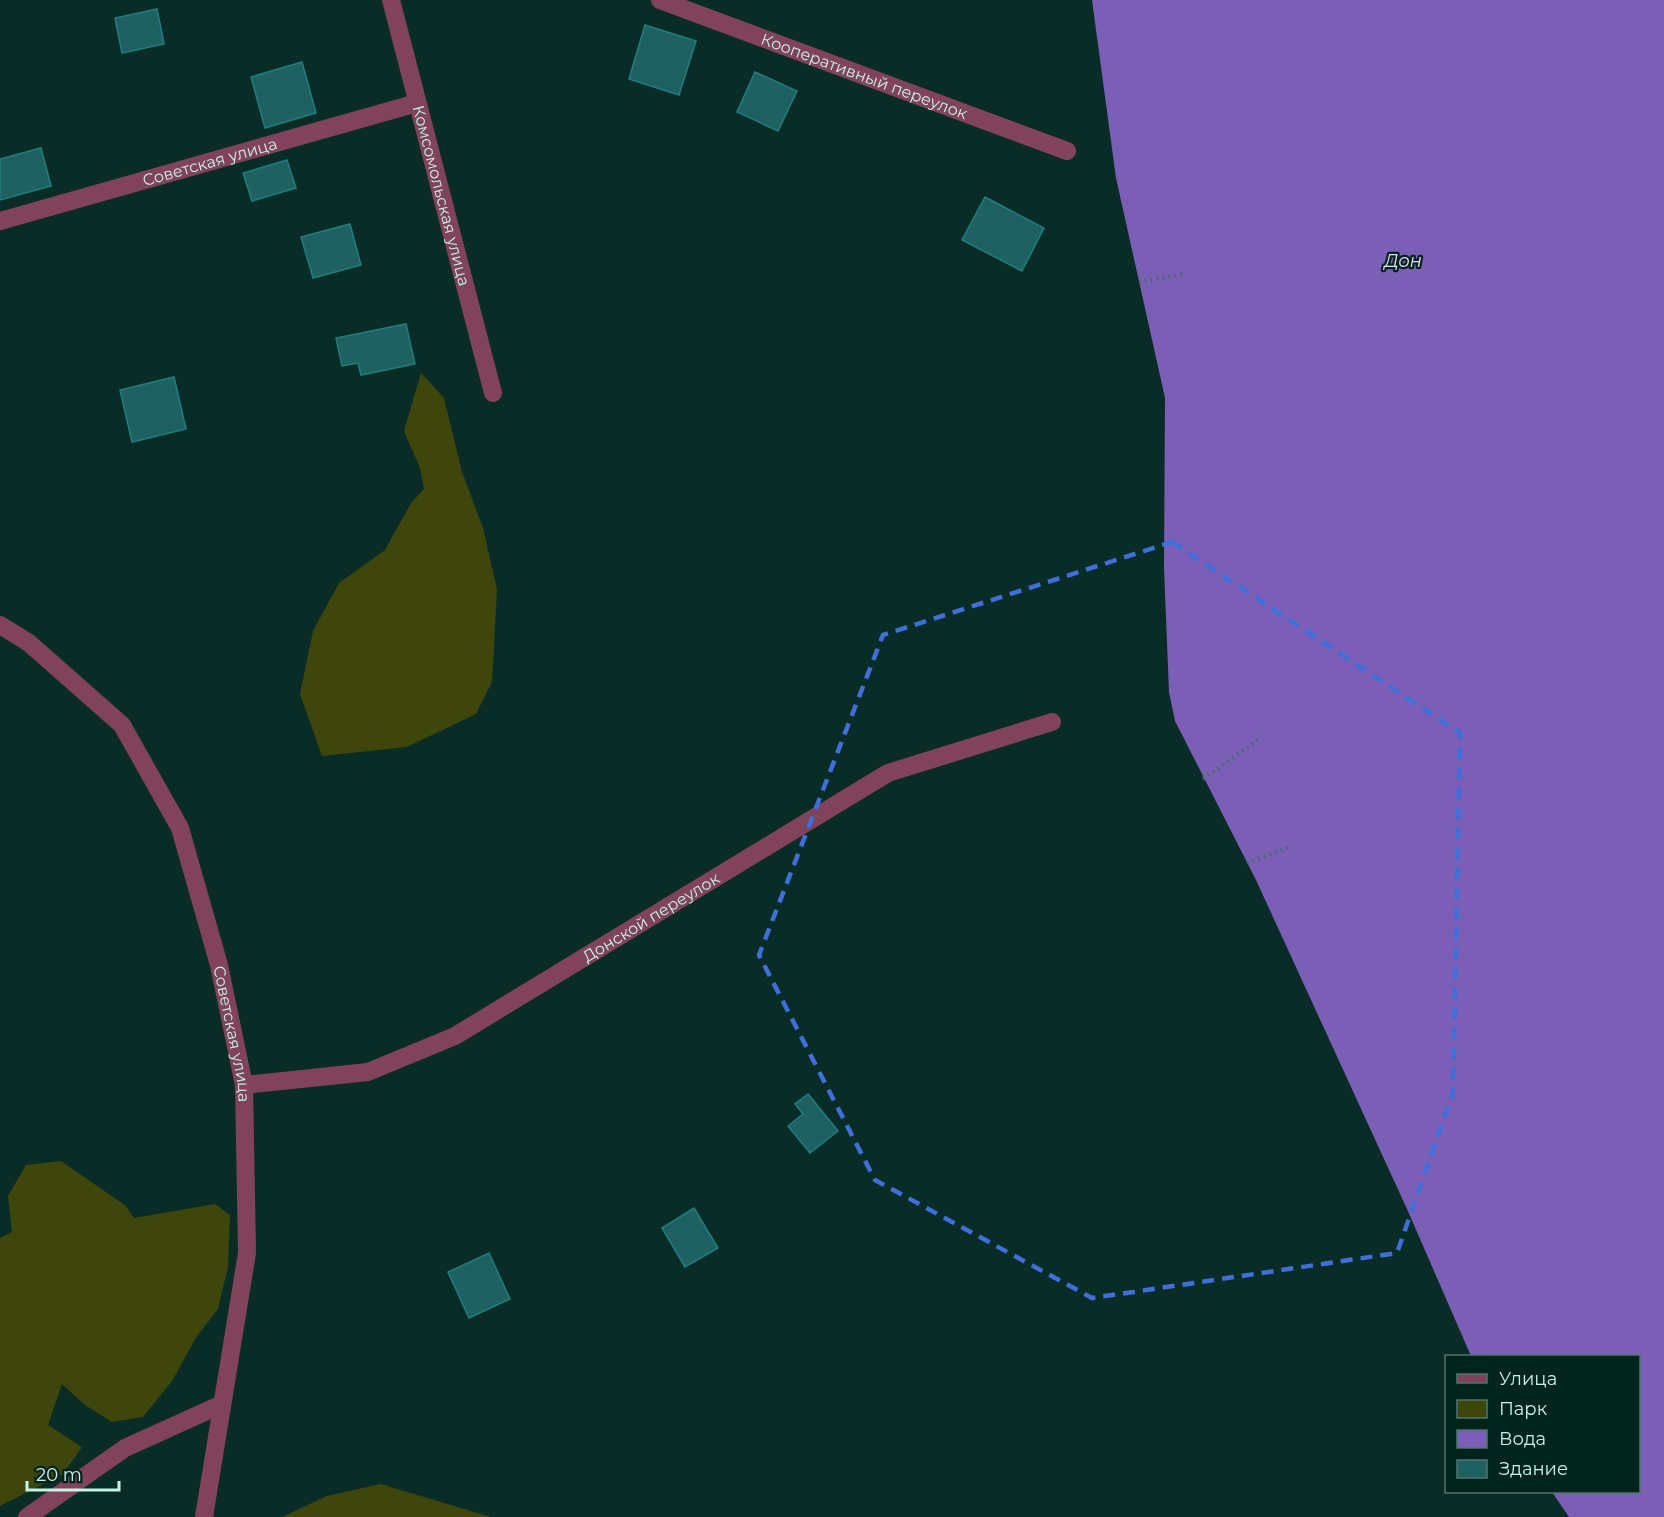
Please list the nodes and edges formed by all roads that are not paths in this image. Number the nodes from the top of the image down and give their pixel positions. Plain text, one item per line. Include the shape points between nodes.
1 (391, 0) edge
2 (660, 0) edge
3 (417, 103) junction
4 (1067, 152) dead end
5 (0, 221) edge
6 (493, 393) dead end
7 (0, 625) edge
8 (1052, 722) dead end
9 (244, 1085) junction
10 (220, 1405) junction
11 (27, 1517) edge
12 (204, 1517) edge

1 - 3 street, Комсомольская улица
2 - 4 street, Кооперативный переулок
3 - 5 street, Советская улица
3 - 6 street, Комсомольская улица
7 - 9 street, Советская улица via 29,643 122,725 180,828 219,965
8 - 9 street, Донской переулок via 888,773 455,1036 368,1072
9 - 10 street, Советская улица via 247,1253
10 - 11 street via 125,1448
10 - 12 street, Советская улица

